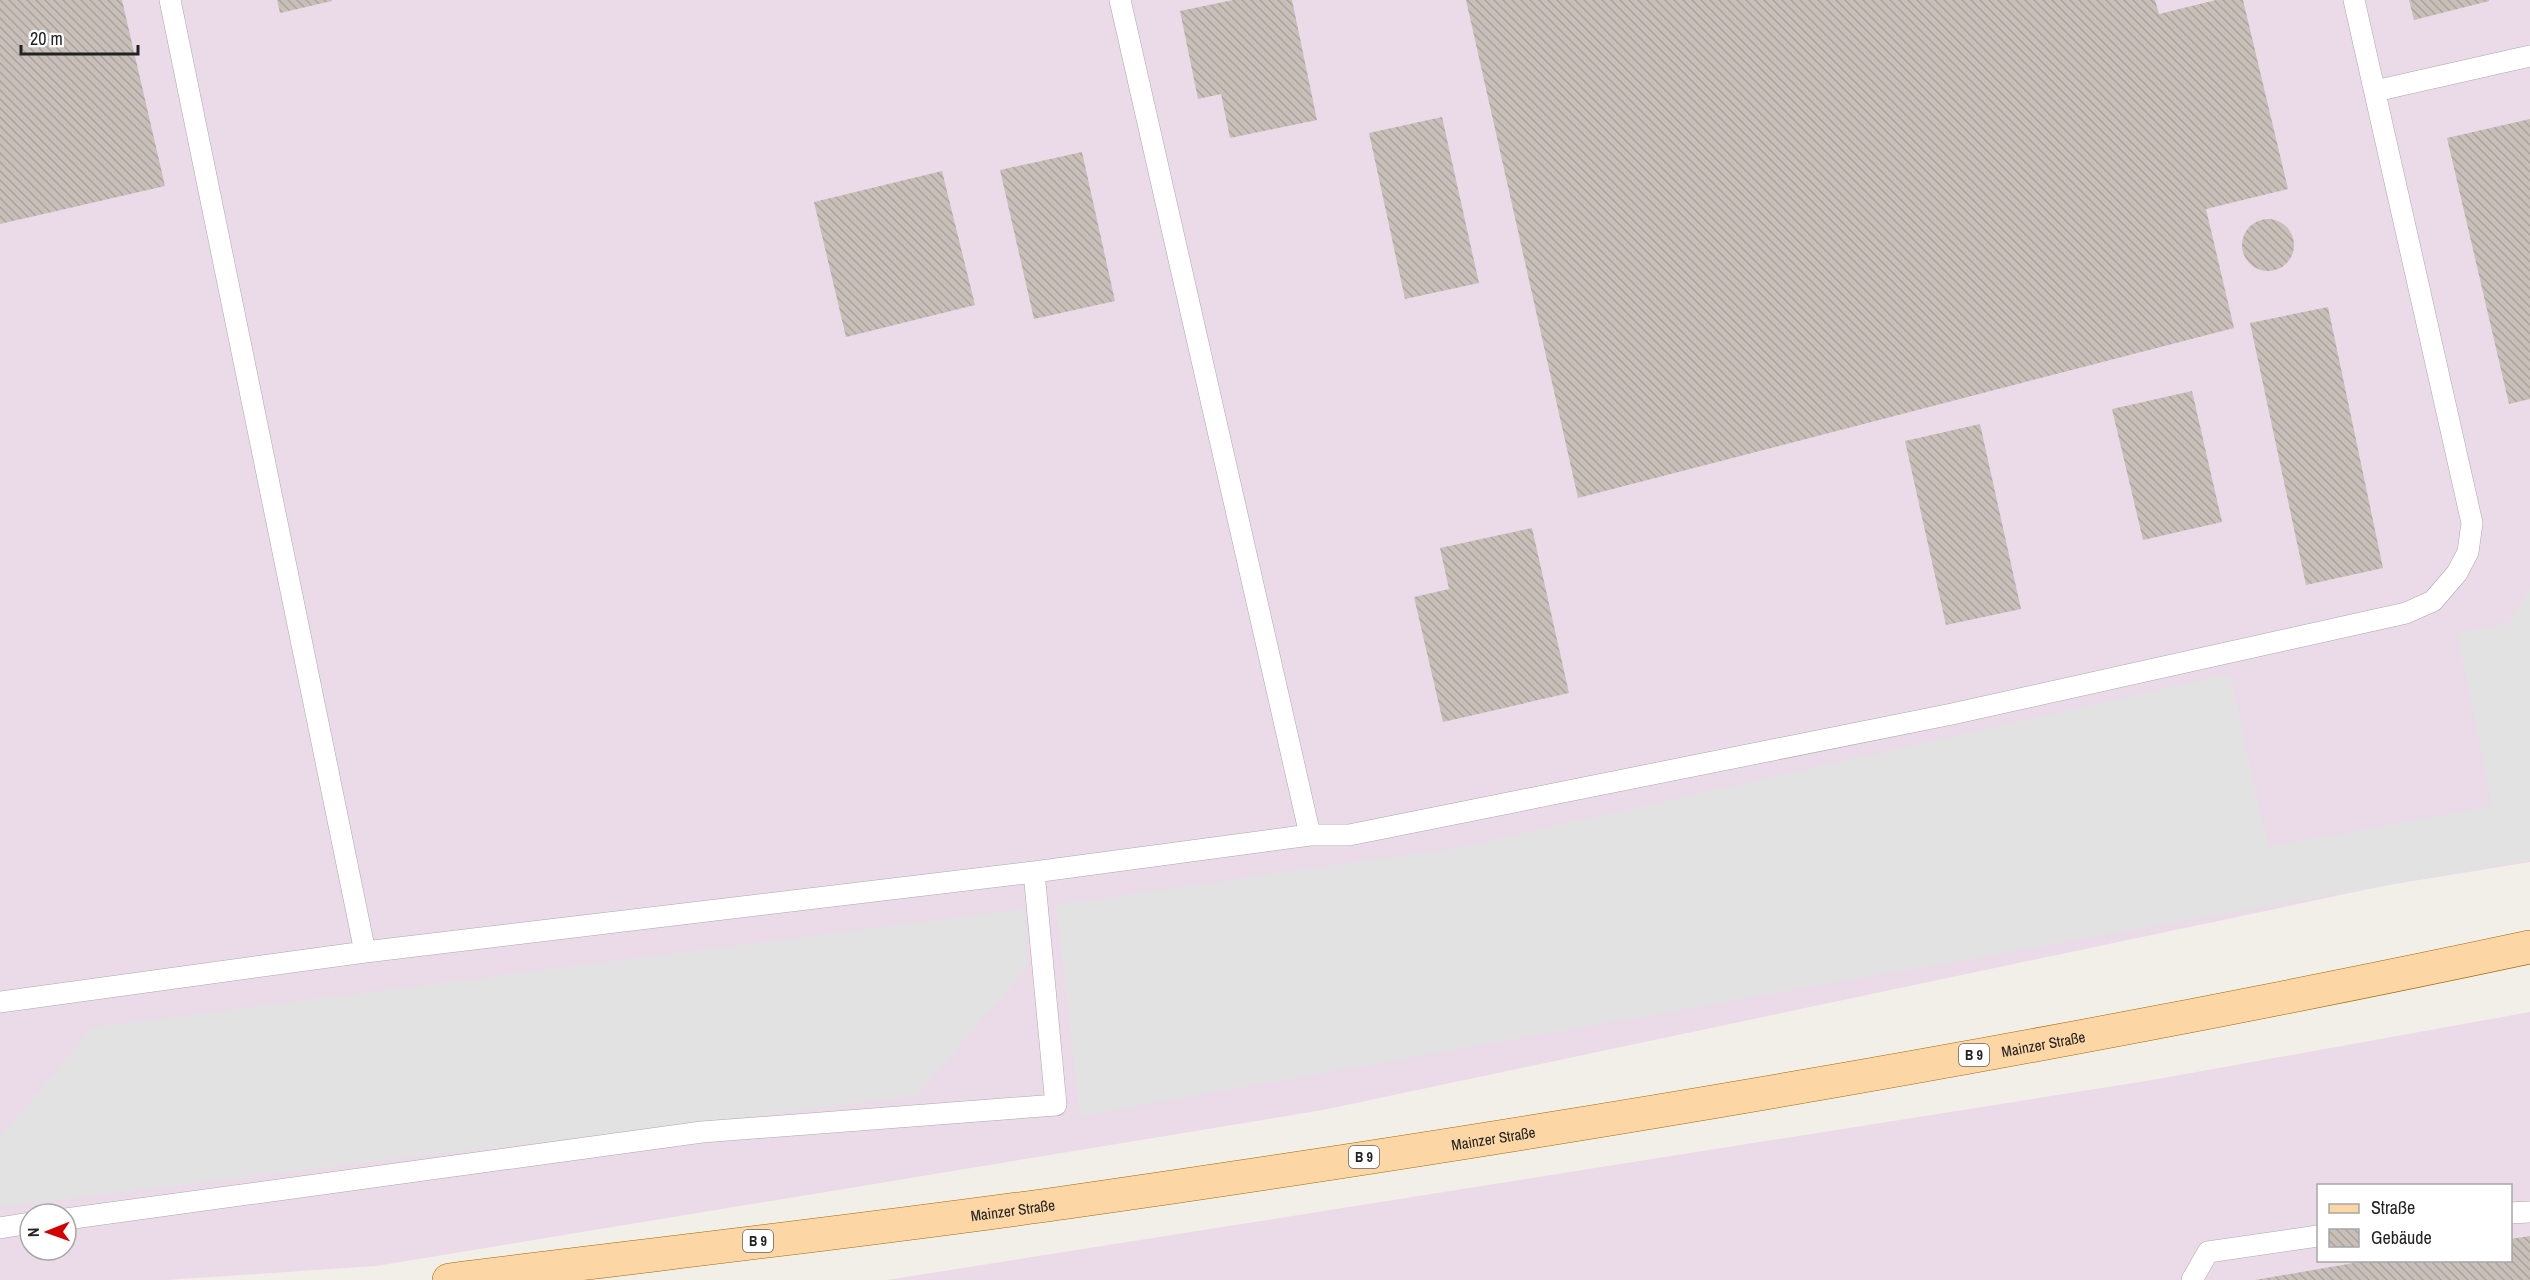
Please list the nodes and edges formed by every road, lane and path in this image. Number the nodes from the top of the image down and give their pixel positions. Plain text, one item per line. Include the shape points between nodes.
1 (170, 0) edge
2 (1120, 0) edge
3 (2354, 0) edge
4 (2530, 56) edge
5 (2375, 91) junction
6 (1310, 835) junction
7 (1034, 872) junction
8 (2530, 947) edge
9 (364, 952) junction
10 (0, 1002) edge
11 (2530, 1212) edge
12 (2512, 1213) edge
13 (78, 1217) edge
14 (18, 1225) edge
15 (0, 1227) edge
16 (2317, 1236) edge
17 (449, 1280) edge
18 (2192, 1280) edge

1 - 9 lane
2 - 6 lane
3 - 5 lane
4 - 5 lane
5 - 6 lane via 2472,523 2468,552 2457,573 2433,601 2406,613 1953,714 1349,834
6 - 7 lane
7 - 9 lane
7 - 13 lane via 1056,1105 702,1132
8 - 17 main road, Mainzer Straße / B 9 via 2288,999 1660,1112 1067,1202
9 - 10 lane
11 - 12 lane
14 - 15 lane
16 - 18 lane via 2208,1252

